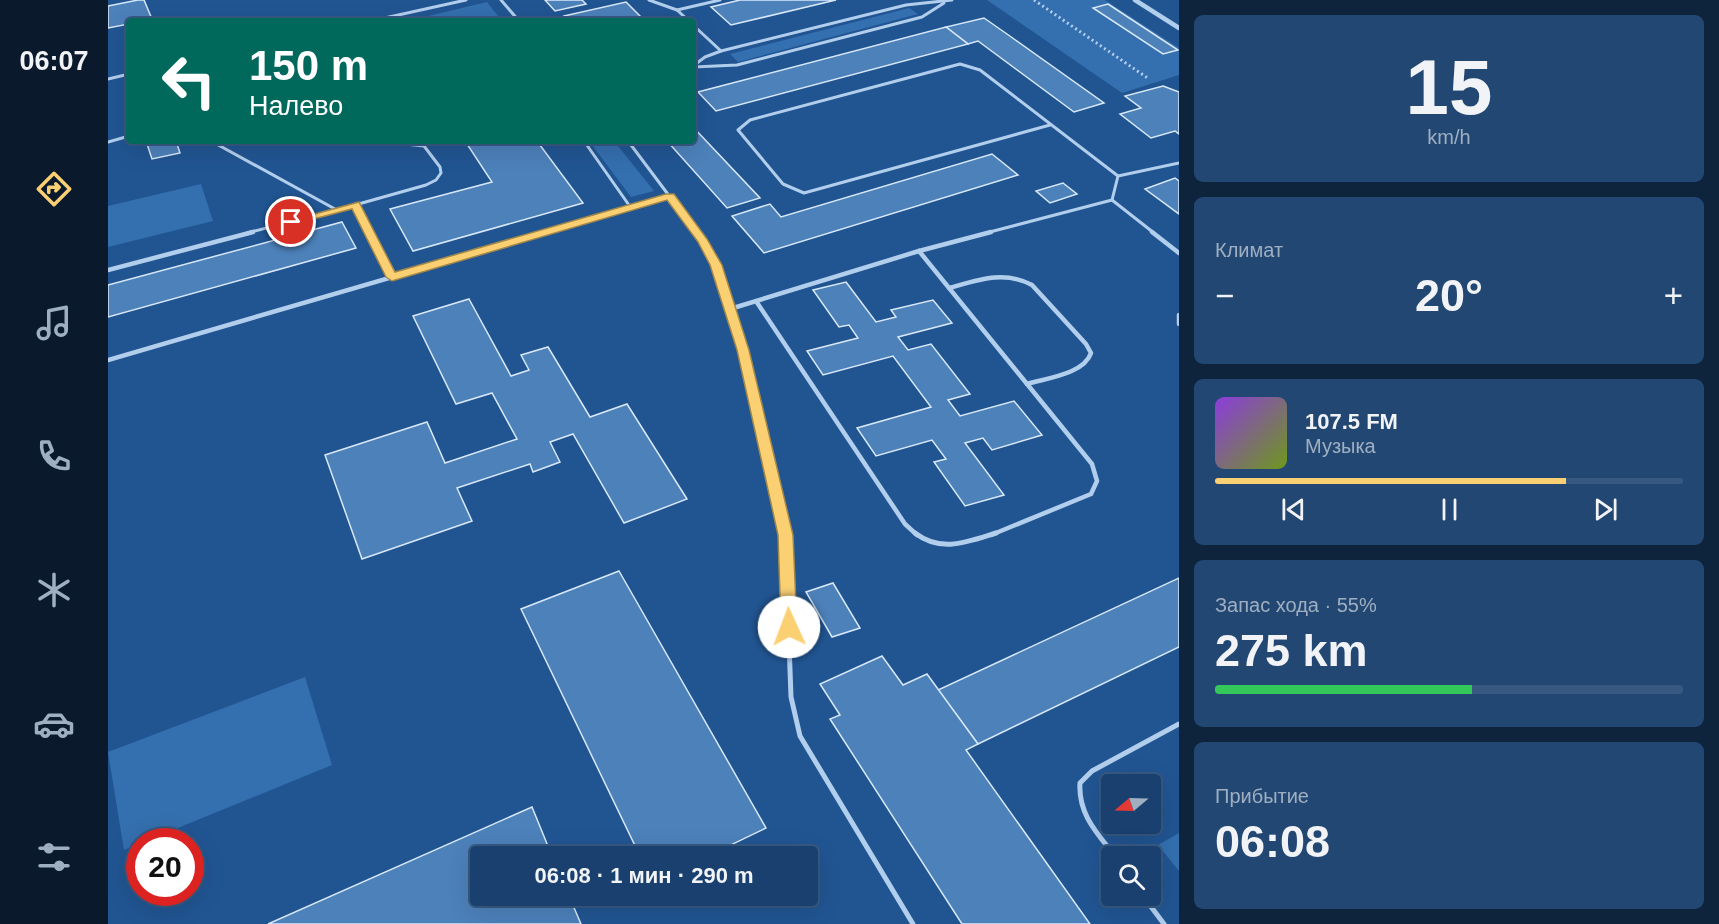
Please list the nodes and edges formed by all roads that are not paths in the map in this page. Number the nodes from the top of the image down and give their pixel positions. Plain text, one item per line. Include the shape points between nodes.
1 (466, 0) edge
2 (501, 0) edge
3 (649, 0) edge
4 (720, 0) edge
5 (952, 0) edge
6 (1135, 0) edge
7 (944, 3) junction
8 (677, 10) junction
9 (385, 18) edge
10 (516, 18) edge
11 (686, 18) edge
12 (696, 28) edge
13 (1179, 28) edge
14 (721, 51) junction
15 (696, 64) edge
16 (696, 66) edge
17 (126, 75) edge
18 (108, 79) edge
19 (1050, 125) junction
20 (126, 137) edge
21 (108, 142) edge
22 (217, 144) edge
23 (405, 144) edge
24 (586, 144) edge
25 (630, 144) edge
26 (1179, 163) edge
27 (1118, 176) junction
28 (670, 196) junction
29 (1112, 200) junction
30 (355, 205) junction
31 (631, 208) junction
32 (336, 210) junction
33 (919, 251) junction
34 (1179, 253) edge
35 (108, 270) edge
36 (392, 277) junction
37 (949, 288) junction
38 (756, 301) junction
39 (730, 309) junction
40 (1179, 315) edge
41 (1179, 324) edge
42 (108, 360) edge
43 (1027, 384) junction
44 (1179, 724) edge
45 (1107, 846) edge
46 (1150, 906) edge
47 (913, 924) edge
48 (1164, 924) edge

1 - 9 lane
2 - 10 lane
3 - 8 lane
4 - 8 lane
5 - 7 lane
6 - 13 street
7 - 14 lane via 906,5
7 - 16 lane via 922,17 737,65
8 - 11 lane
12 - 14 lane
14 - 15 lane
17 - 18 lane
19 - 19 lane via 980,70 960,64 750,120 738,130 783,184 804,193
19 - 27 lane
20 - 21 lane
22 - 32 lane
23 - 30 lane via 424,146 440,166 436,180
24 - 31 lane
25 - 28 lane
26 - 27 lane
27 - 29 lane
28 - 31 lane
28 - 39 lane via 716,265
29 - 33 lane
29 - 34 lane
30 - 32 lane
30 - 36 lane
31 - 36 lane
32 - 35 lane
33 - 37 lane
33 - 38 lane
36 - 42 lane
37 - 43 lane
37 - 43 lane via 995,276 1022,278 1086,344 1091,353 1088,362
38 - 39 lane
38 - 43 lane via 905,524 922,540 944,546 970,541 1090,494 1097,481 1092,464
39 - 47 lane via 785,535 794,716 810,755
40 - 41 lane
44 - 45 lane via 1092,771 1080,783 1079,800 1087,819
46 - 48 lane

